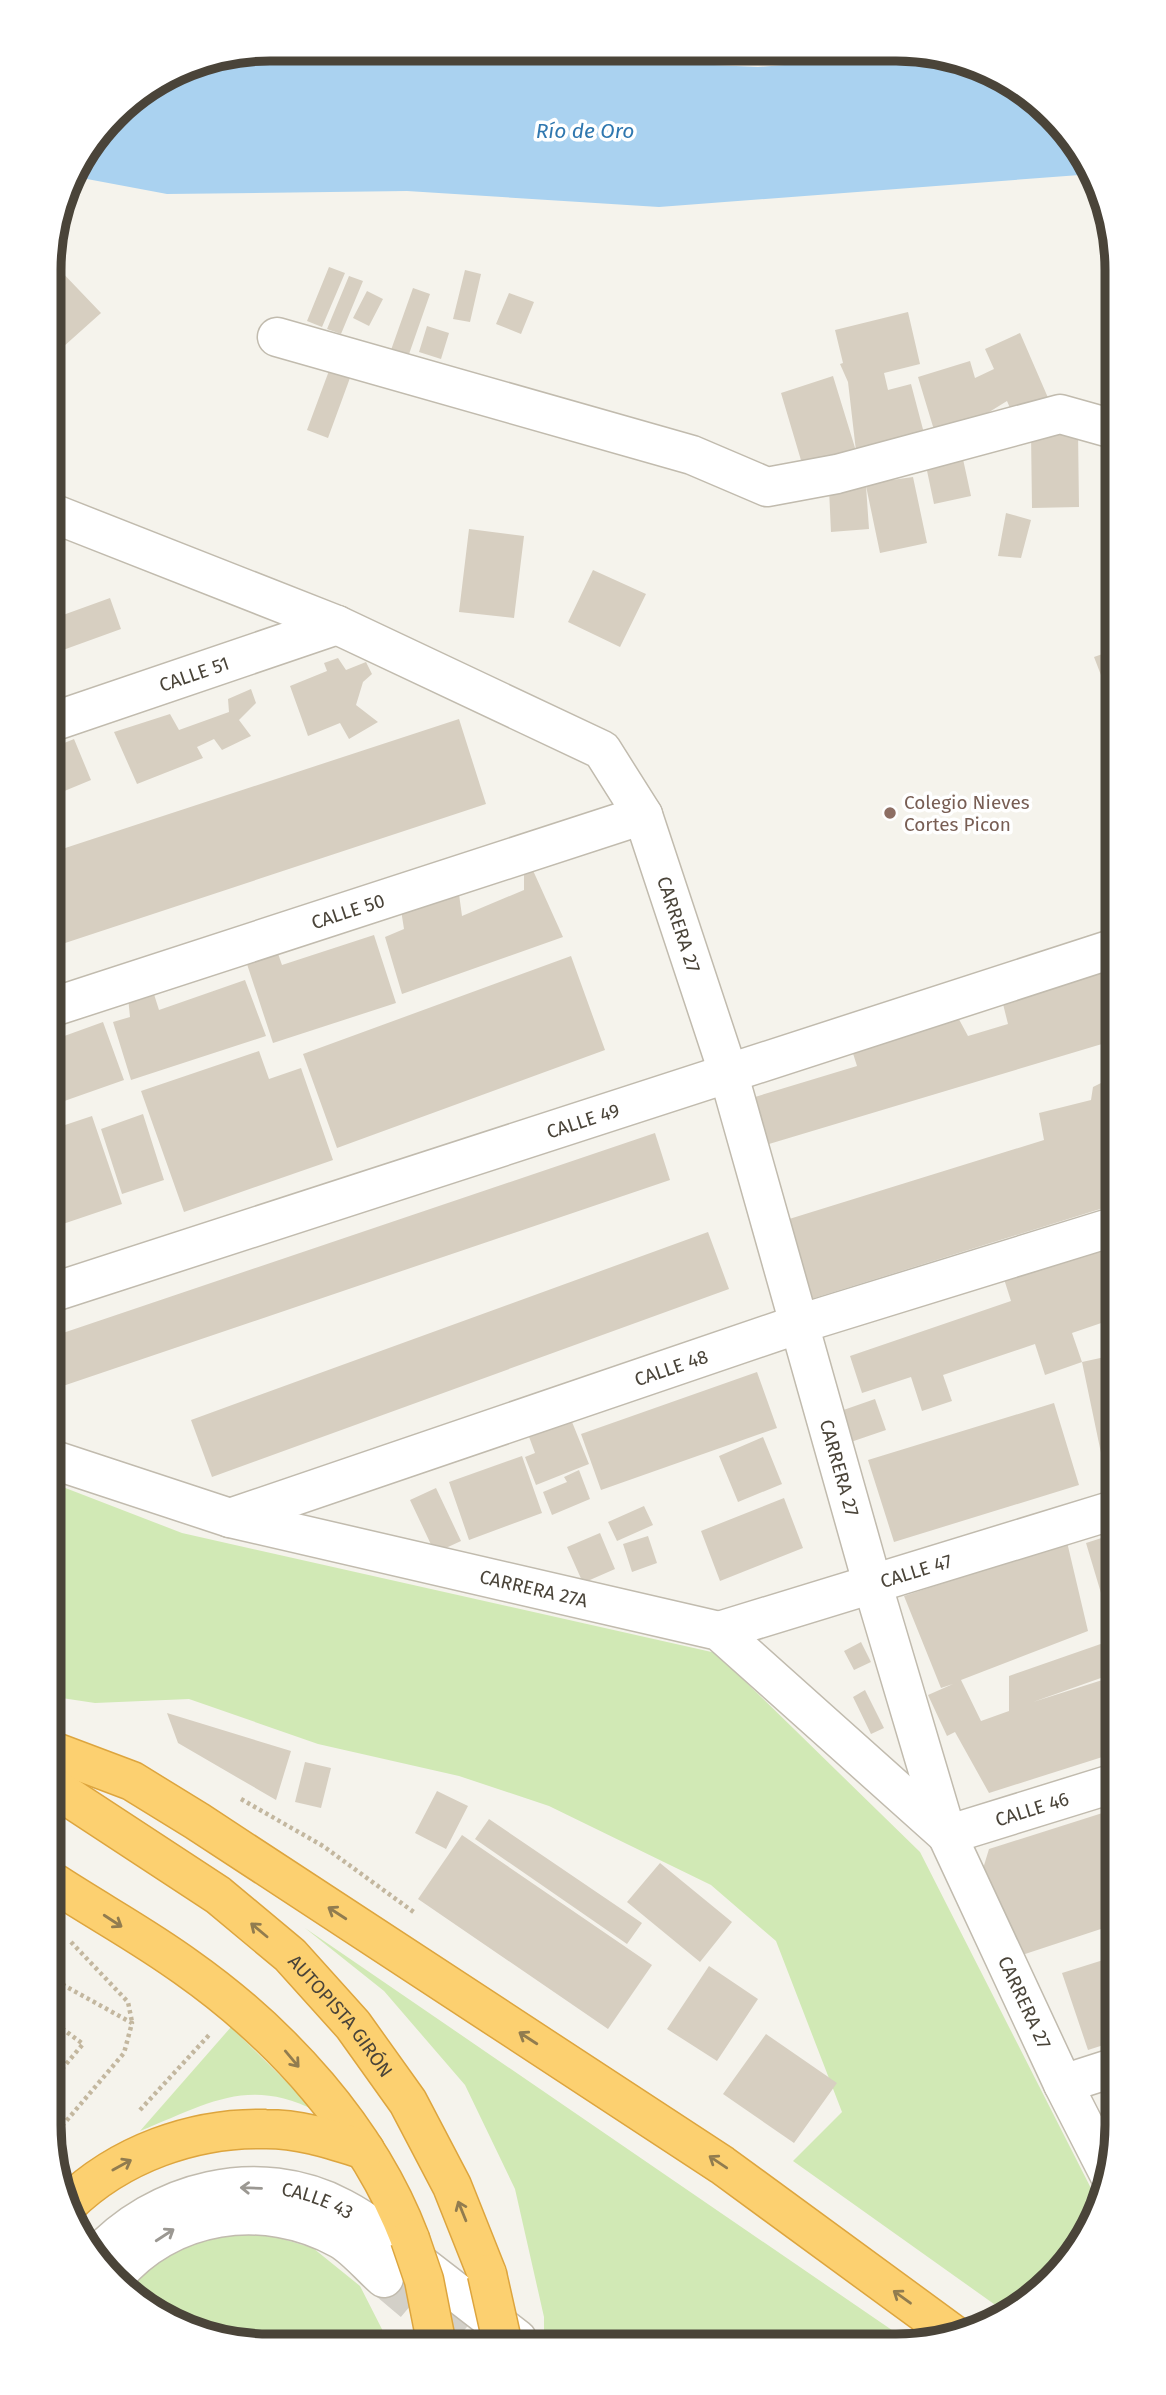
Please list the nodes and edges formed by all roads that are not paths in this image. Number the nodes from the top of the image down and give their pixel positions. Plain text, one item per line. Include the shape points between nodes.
1 (277, 337) dead end
2 (1105, 427) edge
3 (62, 517) edge
4 (337, 625) junction
5 (62, 719) edge
6 (643, 816) junction
7 (1105, 951) edge
8 (62, 1004) edge
9 (728, 1072) junction
10 (1104, 1230) edge
11 (61, 1290) edge
12 (799, 1324) junction
13 (61, 1462) edge
14 (1104, 1513) edge
15 (230, 1518) junction
16 (873, 1586) junction
17 (719, 1631) junction
18 (61, 1754) edge
19 (1104, 1786) edge
20 (61, 1792) edge
21 (947, 1835) junction
22 (61, 1887) edge
23 (1104, 2071) edge
24 (1063, 2084) junction
25 (365, 2150) junction
26 (1102, 2160) edge
27 (75, 2199) edge
28 (102, 2249) edge
29 (120, 2270) edge
30 (384, 2278) tunnel mouth
31 (945, 2328) edge
32 (435, 2334) edge
33 (501, 2334) edge
34 (511, 2334) edge

1 - 2 street via 692,455 767,487 837,474 1060,414
3 - 4 street
4 - 5 street, CALLE 51
4 - 6 street, CARRERA 27 via 603,750
6 - 8 street, CALLE 50
6 - 9 street, CARRERA 27
7 - 9 street, CALLE 49
9 - 11 street, CALLE 49
9 - 12 street, CARRERA 27
10 - 12 street, CALLE 48
12 - 15 street, CALLE 48
12 - 16 street, CARRERA 27
13 - 15 street, CARRERA 27A
14 - 16 street, CALLE 47
15 - 17 street, CARRERA 27A
16 - 17 street, CALLE 47
16 - 21 street, CARRERA 27
17 - 21 street, CARRERA 27A
31 -> 18 highway via 722,2165 197,1821 132,1782
19 - 21 street, CALLE 46
33 -> 20 highway, AUTOPISTA GIRÓN, bridge via 487,2274 452,2186 408,2102 353,2025 290,1955 218,1895
21 - 24 street, CARRERA 27
22 -> 25 highway via 184,1965 237,2005 285,2050
23 - 24 street
24 - 26 street, CARRERA 27
27 -> 25 highway via 120,2164 167,2143 216,2131 267,2129 317,2135
25 - 32 highway, bridge via 394,2199 410,2239
34 -> 28 street, CALLE 43 via 382,2234 341,2207 296,2191 247,2186 199,2192 153,2210
29 -> 30 street, CALLE 43 via 130,2258 177,2228 233,2214 300,2222 341,2240

